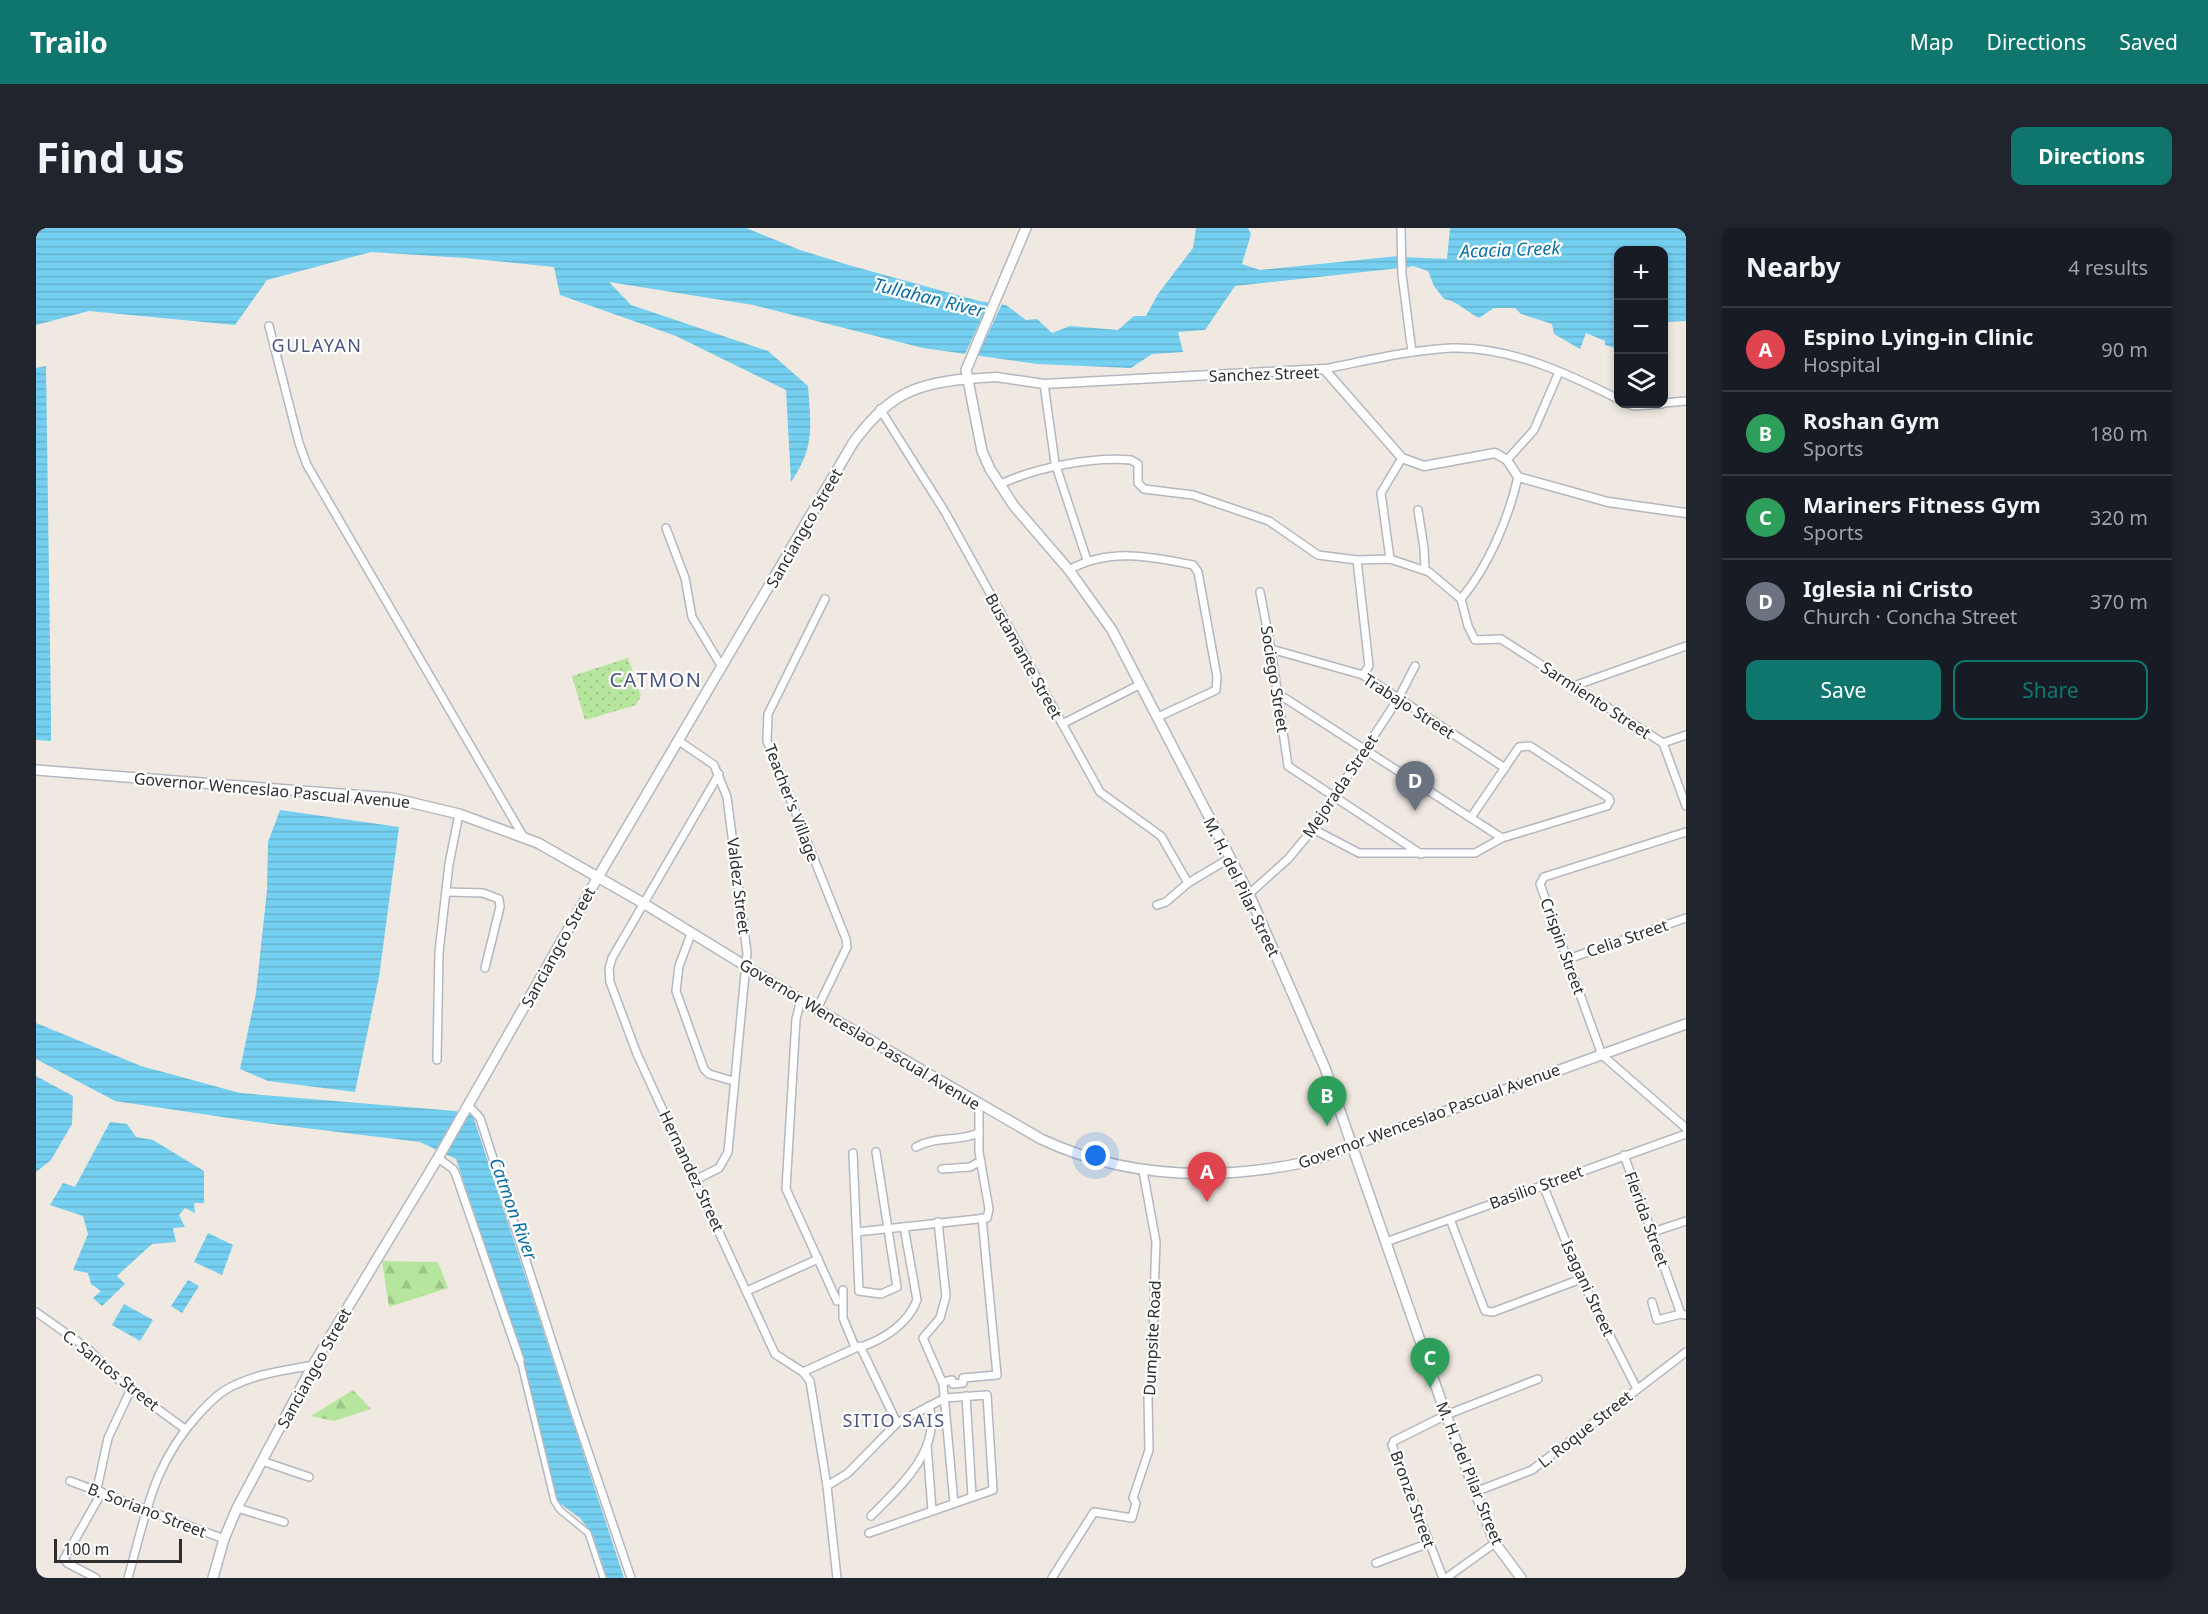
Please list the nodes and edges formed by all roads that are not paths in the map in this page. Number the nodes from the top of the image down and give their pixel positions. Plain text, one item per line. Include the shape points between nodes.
1 (1026, 228) edge
2 (1401, 228) edge
3 (269, 326) dead end
4 (1413, 352) junction
5 (1324, 369) junction
6 (1559, 372) junction
7 (966, 379) junction
8 (1044, 384) junction
9 (1614, 397) edge
10 (1686, 401) edge
11 (1668, 403) edge
12 (880, 409) junction
13 (1402, 458) junction
14 (1508, 460) junction
15 (1056, 466) junction
16 (1518, 477) junction
17 (999, 485) junction
18 (1418, 510) dead end
19 (1686, 513) edge
20 (666, 528) dead end
21 (1087, 560) junction
22 (1357, 560) junction
23 (1390, 560) junction
24 (1069, 570) junction
25 (1425, 570) junction
26 (1260, 592) dead end
27 (825, 599) dead end
28 (1461, 599) junction
29 (1686, 646) edge
30 (1272, 649) junction
31 (1415, 666) dead end
32 (722, 667) junction
33 (1362, 675) junction
34 (1141, 684) junction
35 (1574, 686) junction
36 (1277, 693) junction
37 (1398, 699) junction
38 (1158, 717) junction
39 (1062, 724) junction
40 (1686, 735) edge
41 (679, 741) junction
42 (1663, 743) junction
43 (1365, 748) junction
44 (1505, 768) junction
45 (36, 770) edge
46 (719, 774) junction
47 (1334, 798) junction
48 (1686, 806) edge
49 (459, 814) junction
50 (1472, 816) junction
51 (1313, 829) junction
52 (1686, 832) edge
53 (523, 836) junction
54 (1502, 838) junction
55 (1420, 854) junction
56 (1230, 858) junction
57 (598, 877) junction
58 (1188, 883) junction
59 (446, 892) junction
60 (1249, 894) junction
61 (643, 903) junction
62 (1157, 905) dead end
63 (1686, 918) edge
64 (691, 934) junction
65 (1568, 959) junction
66 (747, 967) junction
67 (485, 968) dead end
68 (801, 1000) junction
69 (817, 1009) junction
70 (1686, 1024) edge
71 (1602, 1055) junction
72 (437, 1060) dead end
73 (733, 1081) junction
74 (980, 1104) junction
75 (468, 1105) junction
76 (1686, 1128) edge
77 (979, 1133) junction
78 (1686, 1134) edge
79 (1352, 1146) junction
80 (916, 1147) dead end
81 (876, 1152) dead end
82 (853, 1153) dead end
83 (1624, 1155) junction
84 (439, 1156) junction
85 (981, 1161) junction
86 (942, 1169) dead end
87 (1143, 1171) junction
88 (697, 1179) junction
89 (1543, 1185) junction
90 (982, 1218) junction
91 (1450, 1219) junction
92 (1686, 1221) edge
93 (938, 1222) junction
94 (903, 1227) junction
95 (887, 1230) junction
96 (857, 1232) junction
97 (1653, 1232) junction
98 (1386, 1242) junction
99 (818, 1259) junction
100 (1581, 1279) junction
101 (843, 1290) dead end
102 (747, 1291) junction
103 (837, 1301) dead end
104 (1652, 1302) dead end
105 (36, 1312) edge
106 (1683, 1315) edge
107 (858, 1347) junction
108 (1686, 1352) edge
109 (520, 1360) joint
110 (313, 1365) junction
111 (803, 1372) junction
112 (1538, 1379) dead end
113 (943, 1383) junction
114 (131, 1389) junction
115 (1637, 1389) junction
116 (966, 1396) junction
117 (945, 1398) junction
118 (929, 1406) junction
119 (1446, 1415) junction
120 (897, 1423) junction
121 (185, 1429) junction
122 (927, 1443) junction
123 (262, 1461) junction
124 (309, 1477) dead end
125 (70, 1481) dead end
126 (827, 1486) junction
127 (99, 1491) junction
128 (1475, 1492) junction
129 (972, 1496) junction
130 (954, 1503) junction
131 (237, 1508) junction
132 (932, 1510) junction
133 (147, 1511) junction
134 (871, 1516) dead end
135 (284, 1522) dead end
136 (869, 1533) dead end
137 (224, 1539) junction
138 (1429, 1543) junction
139 (1495, 1543) junction
140 (1376, 1563) dead end
141 (96, 1578) edge
142 (128, 1578) edge
143 (213, 1578) edge
144 (603, 1578) edge
145 (631, 1578) edge
146 (837, 1578) edge
147 (1052, 1578) edge
148 (1444, 1578) edge
149 (1521, 1578) edge

1 - 7 main road, M. H. del Pilar Street via 970,357
2 - 4 street via 1402,274
3 - 53 street via 293,424 308,465
4 - 5 street
4 - 6 street via 1469,349
5 - 8 street, Sanchez Street
5 - 13 street, Sanchez Street
6 - 9 street
6 - 14 street via 1534,430
7 - 8 street, Sanchez Street via 996,377
7 - 12 main road, Sanciangco Street via 908,390
7 - 17 main road, M. H. del Pilar Street via 982,451
8 - 15 street
10 - 11 street
12 - 32 main road, Sanciangco Street via 853,443
12 - 39 street, Bustamante Street via 945,512
13 - 14 street via 1424,466 1486,453
13 - 23 street via 1381,494
14 - 16 street
15 - 17 street
15 - 21 street
15 - 22 street via 1131,460 1138,464 1138,483 1144,489 1193,495 1269,521 1309,552
16 - 19 street via 1608,502
16 - 28 street via 1498,536
17 - 24 main road, M. H. del Pilar Street
18 - 25 street
20 - 32 street via 685,578 692,617
21 - 24 street
21 - 38 street via 1122,554 1193,565 1198,572 1216,690
22 - 23 street
22 - 33 street via 1369,666
23 - 25 street
24 - 34 main road, M. H. del Pilar Street via 1112,630
25 - 28 street
26 - 30 street, Sociego Street
27 - 69 street, Teacher's Village via 768,714 766,728 767,741 846,939 847,947
28 - 35 street, Sarmiento Street via 1475,640 1502,639
29 - 35 street
30 - 33 street, Trabajo Street
30 - 36 street, Sociego Street
31 - 37 street, Mejorada Street
32 - 41 main road, Sanciangco Street
33 - 37 street, Trabajo Street
34 - 38 main road, M. H. del Pilar Street
34 - 39 street
35 - 42 street, Sarmiento Street
36 - 43 street
36 - 47 street, Sociego Street via 1287,766
37 - 43 street, Mejorada Street
37 - 44 street, Trabajo Street
38 - 56 main road, M. H. del Pilar Street
39 - 58 street, Bustamante Street via 1100,792 1161,836
40 - 42 street
41 - 46 street, Valdez Street via 714,765
41 - 57 main road, Sanciangco Street
42 - 48 street, Sarmiento Street
43 - 47 street, Mejorada Street
43 - 50 street
44 - 50 street
44 - 54 street via 1524,745 1530,746 1610,801 1607,806
45 - 49 main road, Governor Wenceslao Pascual Avenue via 393,798
46 - 61 street, Hernandez Street
46 - 66 street, Valdez Street via 727,797
47 - 51 street, Mejorada Street
47 - 55 street
49 - 53 main road, Governor Wenceslao Pascual Avenue
49 - 59 street
50 - 54 street
51 - 55 street via 1359,853
51 - 60 street, Mejorada Street
52 - 65 street, Crispin Street via 1544,877 1540,884
53 - 57 main road, Governor Wenceslao Pascual Avenue
54 - 55 street via 1475,853
56 - 58 street
56 - 60 main road, M. H. del Pilar Street
57 - 61 main road, Governor Wenceslao Pascual Avenue
57 - 75 main road, Sanciangco Street
58 - 62 street
59 - 67 street via 483,893 499,899
59 - 72 street via 439,952
60 - 79 main road, M. H. del Pilar Street via 1325,1068
61 - 64 main road, Governor Wenceslao Pascual Avenue
61 - 88 street, Hernandez Street via 610,962 609,977 637,1054
63 - 65 street, Celia Street
64 - 66 main road, Governor Wenceslao Pascual Avenue
64 - 73 street via 676,976 678,1001 704,1069
65 - 71 street, Crispin Street
66 - 68 main road, Governor Wenceslao Pascual Avenue
66 - 73 street, Valdez Street
68 - 69 main road, Governor Wenceslao Pascual Avenue
68 - 99 street via 796,1019 786,1189
69 - 74 main road, Governor Wenceslao Pascual Avenue
70 - 71 main road, Governor Wenceslao Pascual Avenue
71 - 76 street
71 - 79 main road, Governor Wenceslao Pascual Avenue
73 - 88 street, Valdez Street via 725,1162
74 - 77 street
74 - 87 main road, Governor Wenceslao Pascual Avenue via 1058,1147
75 - 84 main road, Sanciangco Street
75 - 145 street via 480,1118
77 - 80 street via 963,1140 926,1142
77 - 85 street
78 - 83 street, Basilio Street
79 - 87 main road, Governor Wenceslao Pascual Avenue via 1306,1162 1241,1174
79 - 98 main road, M. H. del Pilar Street
81 - 95 street
82 - 96 street
83 - 89 street, Basilio Street
83 - 97 street, Flerida Street
84 - 109 street via 456,1175
84 - 110 main road, Sanciangco Street
85 - 86 street via 970,1167
85 - 90 street via 989,1209 987,1218
87 - 147 street, Dumpsite Road via 1156,1242 1149,1450 1130,1519 1094,1512
88 - 102 street, Hernandez Street
89 - 91 street, Basilio Street
89 - 100 street, Isagani Street
90 - 93 street
90 - 113 street via 997,1376
91 - 98 street, Basilio Street
91 - 100 street via 1485,1311 1493,1312
92 - 97 street
93 - 94 street
93 - 113 street via 946,1296 940,1318 923,1338
94 - 95 street
94 - 107 street via 917,1299 895,1330 885,1338
95 - 96 street
95 - 96 street via 897,1287 881,1294 859,1291
97 - 106 street, Flerida Street
98 - 119 main road, M. H. del Pilar Street
99 - 102 street
99 - 103 street
100 - 115 street, Isagani Street
101 - 107 street via 843,1318
102 - 111 street, Hernandez Street via 775,1354
104 - 106 street via 1657,1320
105 - 114 street, C. Santos Street via 87,1348
107 - 111 street
107 - 120 street
108 - 115 street, L. Roque Street
109 - 144 street via 554,1502 588,1533
110 - 121 street via 239,1383 218,1394
110 - 123 main road, Sanciangco Street
111 - 126 street via 810,1381
112 - 119 street, Bronze Street
113 - 117 street
114 - 121 street, C. Santos Street
114 - 127 street via 108,1438
115 - 128 street, L. Roque Street via 1532,1470
116 - 117 street
116 - 129 street
116 - 129 street via 987,1395 989,1401 993,1490
117 - 118 street
117 - 130 street
118 - 120 street
118 - 122 street via 933,1430
119 - 128 main road, M. H. del Pilar Street
119 - 138 street, Bronze Street via 1396,1437 1392,1445
120 - 126 street via 848,1473
121 - 133 street via 154,1483
122 - 132 street
122 - 134 street via 909,1479
123 - 124 street
123 - 131 main road, Sanciangco Street
125 - 127 street, B. Soriano Street
126 - 146 street
127 - 133 street, B. Soriano Street
127 - 141 street via 64,1559
128 - 139 main road, M. H. del Pilar Street
129 - 130 street
130 - 132 street
131 - 135 street
131 - 137 main road, Sanciangco Street
132 - 136 street
133 - 137 street, B. Soriano Street
133 - 142 street
137 - 143 main road, Sanciangco Street
138 - 140 street
138 - 148 street, Bronze Street
139 - 148 street
139 - 149 main road, M. H. del Pilar Street

